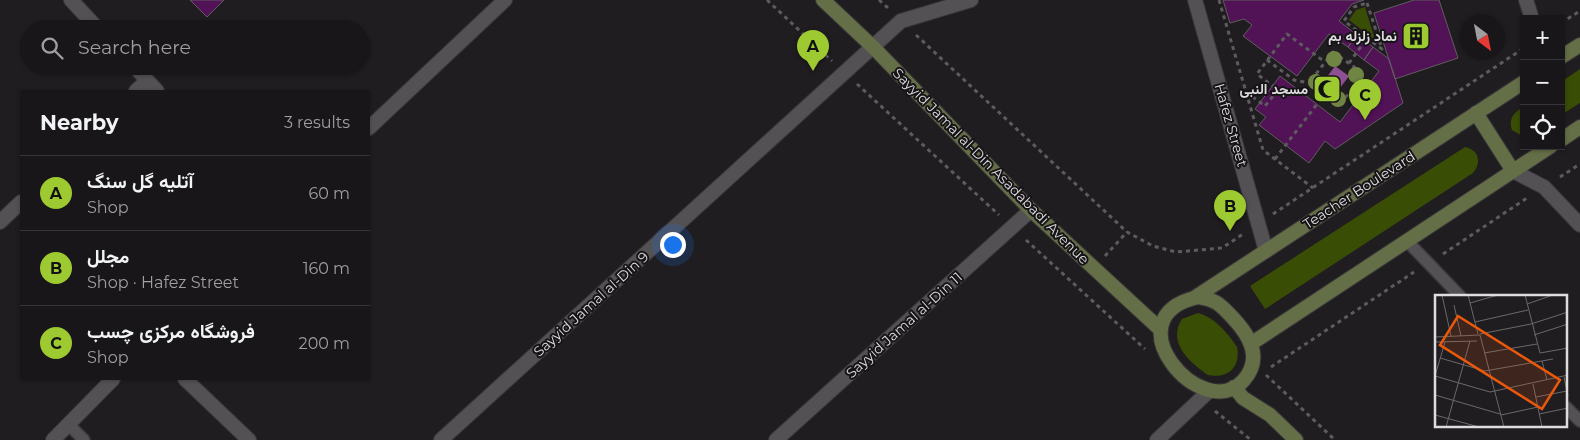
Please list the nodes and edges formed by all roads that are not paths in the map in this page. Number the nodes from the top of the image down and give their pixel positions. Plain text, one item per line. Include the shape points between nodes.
1 (71, 0) edge
2 (505, 0) edge
3 (823, 0) edge
4 (971, 0) edge
5 (1195, 0) edge
6 (1526, 0) edge
7 (1531, 15) edge
8 (90, 20) edge
9 (1580, 45) edge
10 (873, 47) junction
11 (1565, 54) edge
12 (142, 75) edge
13 (147, 81) junction
14 (1520, 85) edge
15 (137, 90) edge
16 (156, 90) edge
17 (1476, 113) junction
18 (370, 127) edge
19 (1580, 127) edge
20 (1565, 137) edge
21 (1545, 150) edge
22 (1513, 171) junction
23 (20, 203) edge
24 (1031, 210) junction
25 (0, 222) edge
26 (1580, 225) edge
27 (1407, 241) junction
28 (1266, 251) junction
29 (1459, 295) edge
30 (1194, 298) junction
31 (1161, 330) junction
32 (1252, 343) junction
33 (112, 380) edge
34 (186, 380) edge
35 (1234, 387) junction
36 (1209, 391) junction
37 (1568, 409) edge
38 (1580, 421) edge
39 (68, 424) junction
40 (53, 440) edge
41 (84, 440) edge
42 (249, 440) edge
43 (441, 440) edge
44 (776, 440) edge
45 (1157, 440) edge
46 (1296, 440) edge

1 - 8 street
2 - 18 street
3 - 10 main road, Sayyid Jamal al-Din Asadabadi Avenue
4 - 10 street, Sayyid Jamal al-Din 9 via 901,21
5 - 28 street, Hafez Street
6 - 7 street
9 - 11 main road
10 - 24 main road, Sayyid Jamal al-Din Asadabadi Avenue
10 - 43 street, Sayyid Jamal al-Din 9
12 - 13 street
13 - 15 street
13 - 16 street
14 - 17 main road, Teacher Boulevard
17 - 22 main road
17 - 28 main road, Teacher Boulevard
19 - 20 main road
21 - 22 main road
22 - 26 street via 1544,187
22 - 27 main road
23 - 25 street
24 - 31 main road, Sayyid Jamal al-Din Asadabadi Avenue
24 - 44 street, Sayyid Jamal al-Din 11
27 - 29 lane
27 - 32 main road
28 - 30 main road, Teacher Boulevard
30 - 31 main road via 1172,308 1163,320
30 - 32 main road via 1213,300 1244,330
31 - 36 main road via 1162,349 1170,360 1191,382
32 - 35 main road via 1251,370 1243,382
33 - 39 street
34 - 42 street
35 - 36 main road
35 - 46 main road via 1243,398 1270,415
36 - 45 street
37 - 38 lane
39 - 40 street
39 - 41 lane

